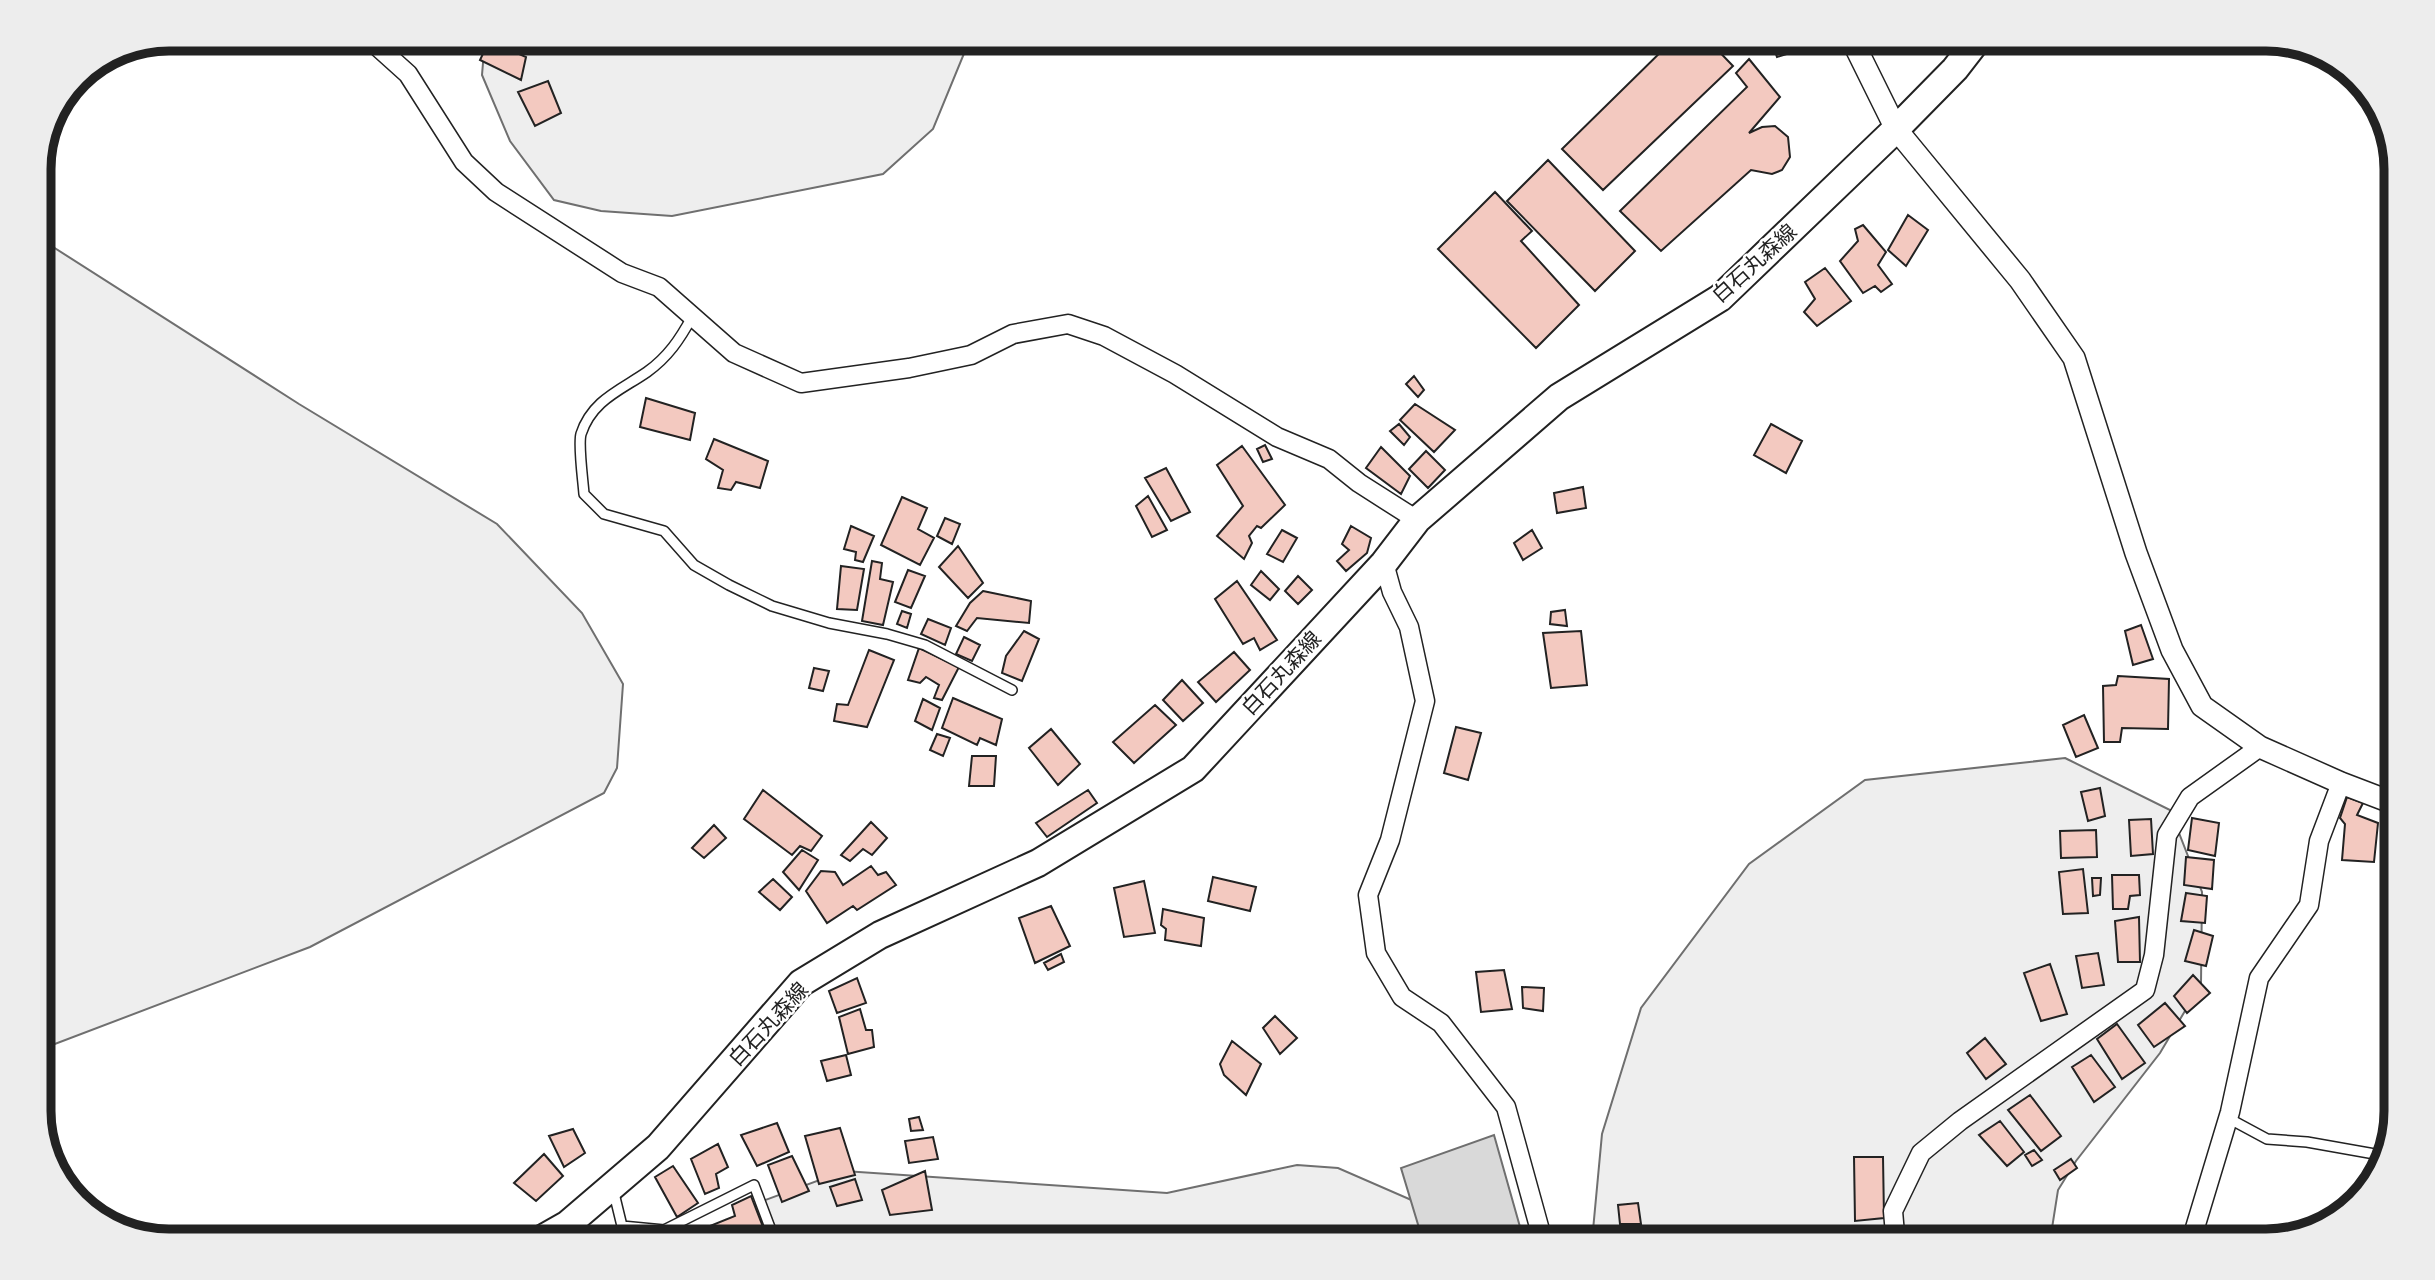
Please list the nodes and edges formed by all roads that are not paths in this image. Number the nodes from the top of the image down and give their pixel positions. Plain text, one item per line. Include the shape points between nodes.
1 (382, 51) edge
2 (1857, 51) edge
3 (1969, 51) edge
4 (1896, 129) junction
5 (692, 317) junction
6 (1417, 520) junction
7 (1384, 563) junction
8 (1012, 690) dead end
9 (2260, 747) junction
10 (2341, 783) junction
11 (2384, 799) edge
12 (2228, 1118) junction
13 (2376, 1154) edge
14 (612, 1186) junction
15 (622, 1226) junction
16 (562, 1229) edge
17 (621, 1229) edge
18 (654, 1229) edge
19 (666, 1229) edge
20 (771, 1229) edge
21 (1540, 1229) edge
22 (1894, 1229) edge
23 (2195, 1229) edge

1 - 5 street via 408,74 464,162 496,192 622,273 659,287
2 - 4 street
3 - 4 main road, 白石丸森線
4 - 6 main road, 白石丸森線 via 1720,298 1559,397
4 - 9 street via 2020,280 2074,358 2172,650 2202,706
5 - 6 street via 734,353 801,383 971,355 1013,334 1068,324 1104,336 1175,373 1277,438 1329,459
5 - 8 lane via 674,349 598,404 581,435 584,494 604,514 664,531 694,565 772,606 925,645
6 - 7 main road, 白石丸森線
7 - 14 main road, 白石丸森線 via 1193,769 1038,863 880,935 801,984 658,1147
7 - 21 street via 1409,627 1425,701 1390,840 1368,895 1376,953 1402,998 1441,1023 1506,1107
9 - 10 street
9 - 22 street via 2190,797 2167,835 2154,955 2145,990 1921,1153 1892,1211
10 - 11 street
10 - 12 street via 2319,841 2309,905 2259,978
12 - 13 lane via 2267,1139
12 - 23 street
14 - 15 lane
14 - 16 main road, 白石丸森線
15 - 17 lane
15 - 18 lane
19 - 20 lane via 754,1185

